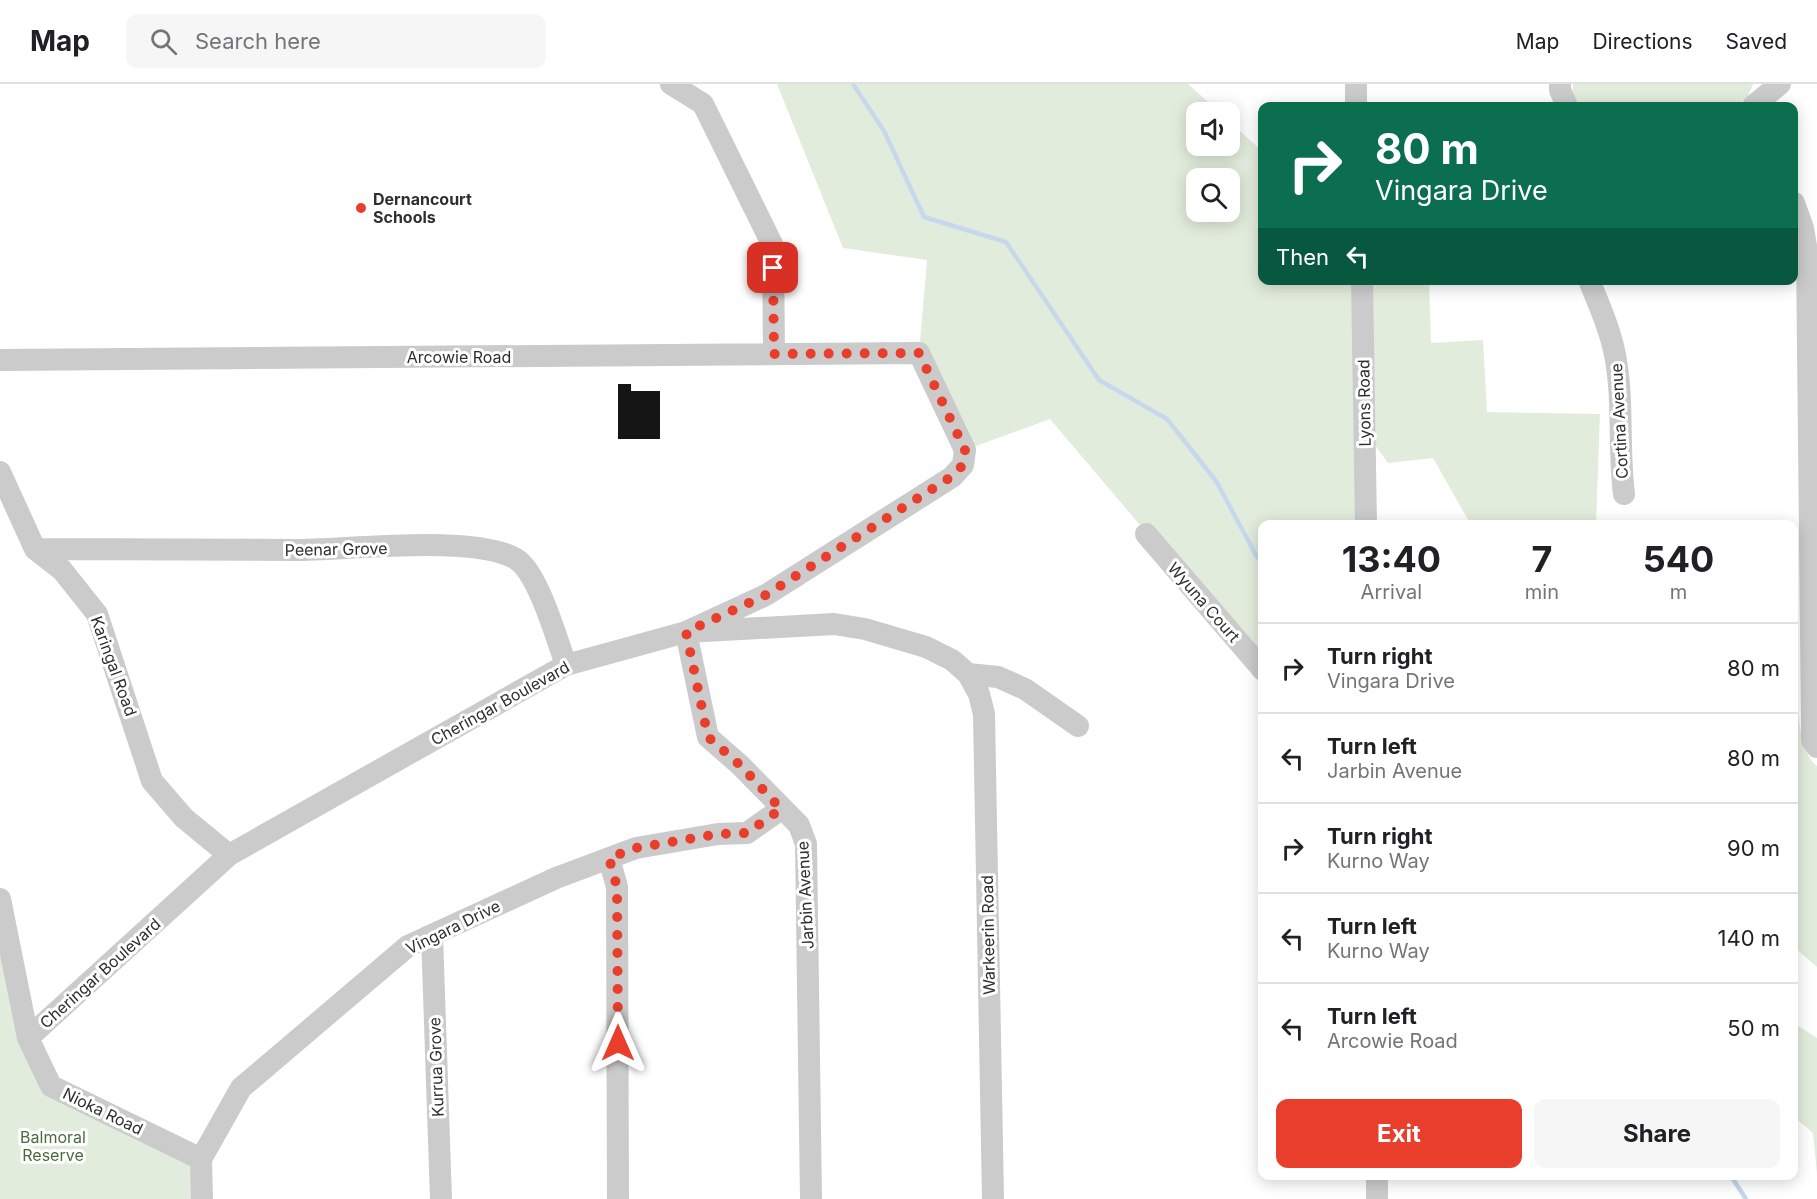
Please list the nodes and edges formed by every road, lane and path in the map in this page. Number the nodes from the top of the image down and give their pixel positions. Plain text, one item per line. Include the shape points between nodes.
1 (671, 84) edge
2 (1356, 84) edge
3 (1560, 84) edge
4 (1780, 84) edge
5 (1356, 102) edge
6 (1565, 102) edge
7 (1758, 102) edge
8 (1798, 214) edge
9 (1362, 285) edge
10 (1591, 285) edge
11 (774, 354) junction
12 (0, 360) edge
13 (0, 472) edge
14 (1624, 494) dead end
15 (1366, 520) edge
16 (1146, 534) dead end
17 (35, 549) junction
18 (686, 632) junction
19 (1258, 664) edge
20 (566, 665) junction
21 (968, 674) junction
22 (1078, 726) dead end
23 (1817, 747) edge
24 (781, 809) junction
25 (229, 855) junction
26 (609, 858) junction
27 (0, 899) edge
28 (432, 935) junction
29 (28, 1038) junction
30 (201, 1159) junction
31 (1377, 1180) edge
32 (202, 1199) edge
33 (441, 1199) edge
34 (618, 1199) edge
35 (811, 1199) edge
36 (993, 1199) edge
37 (1377, 1199) edge

1 - 11 street via 703,104 773,246
2 - 5 street
3 - 6 street
4 - 7 street
8 - 23 street via 1807,252 1812,740
9 - 15 street, Lyons Road
10 - 14 street, Cortina Avenue via 1615,355
11 - 12 street, Arcowie Road
11 - 18 street, Arcowie Road via 919,353 965,450 963,465 951,477 766,595
13 - 17 street, Karingal Road
16 - 19 street, Wyuna Court
17 - 20 street, Peenar Grove via 469,546 497,550 519,560 537,585
17 - 25 street, Karingal Road via 62,570 97,614 152,781 184,818
18 - 20 street, Cheringar Boulevard
18 - 21 street, Cheringar Boulevard via 834,624 926,647 952,660
18 - 24 street, Jarbin Avenue via 708,737
20 - 25 street, Cheringar Boulevard
21 - 22 street via 998,677 1025,688
21 - 36 street, Warkeerin Road via 984,714
24 - 26 street, Vingara Drive via 747,833 636,848
24 - 35 street, Jarbin Avenue via 799,825 806,844
25 - 29 street, Cheringar Boulevard
26 - 28 street, Vingara Drive
26 - 34 street via 617,887
27 - 29 street, Nioka Road
28 - 30 street, Vingara Drive via 408,946 241,1088
28 - 33 street, Kurrua Grove
29 - 30 street, Nioka Road via 51,1086
30 - 32 street
31 - 37 street

